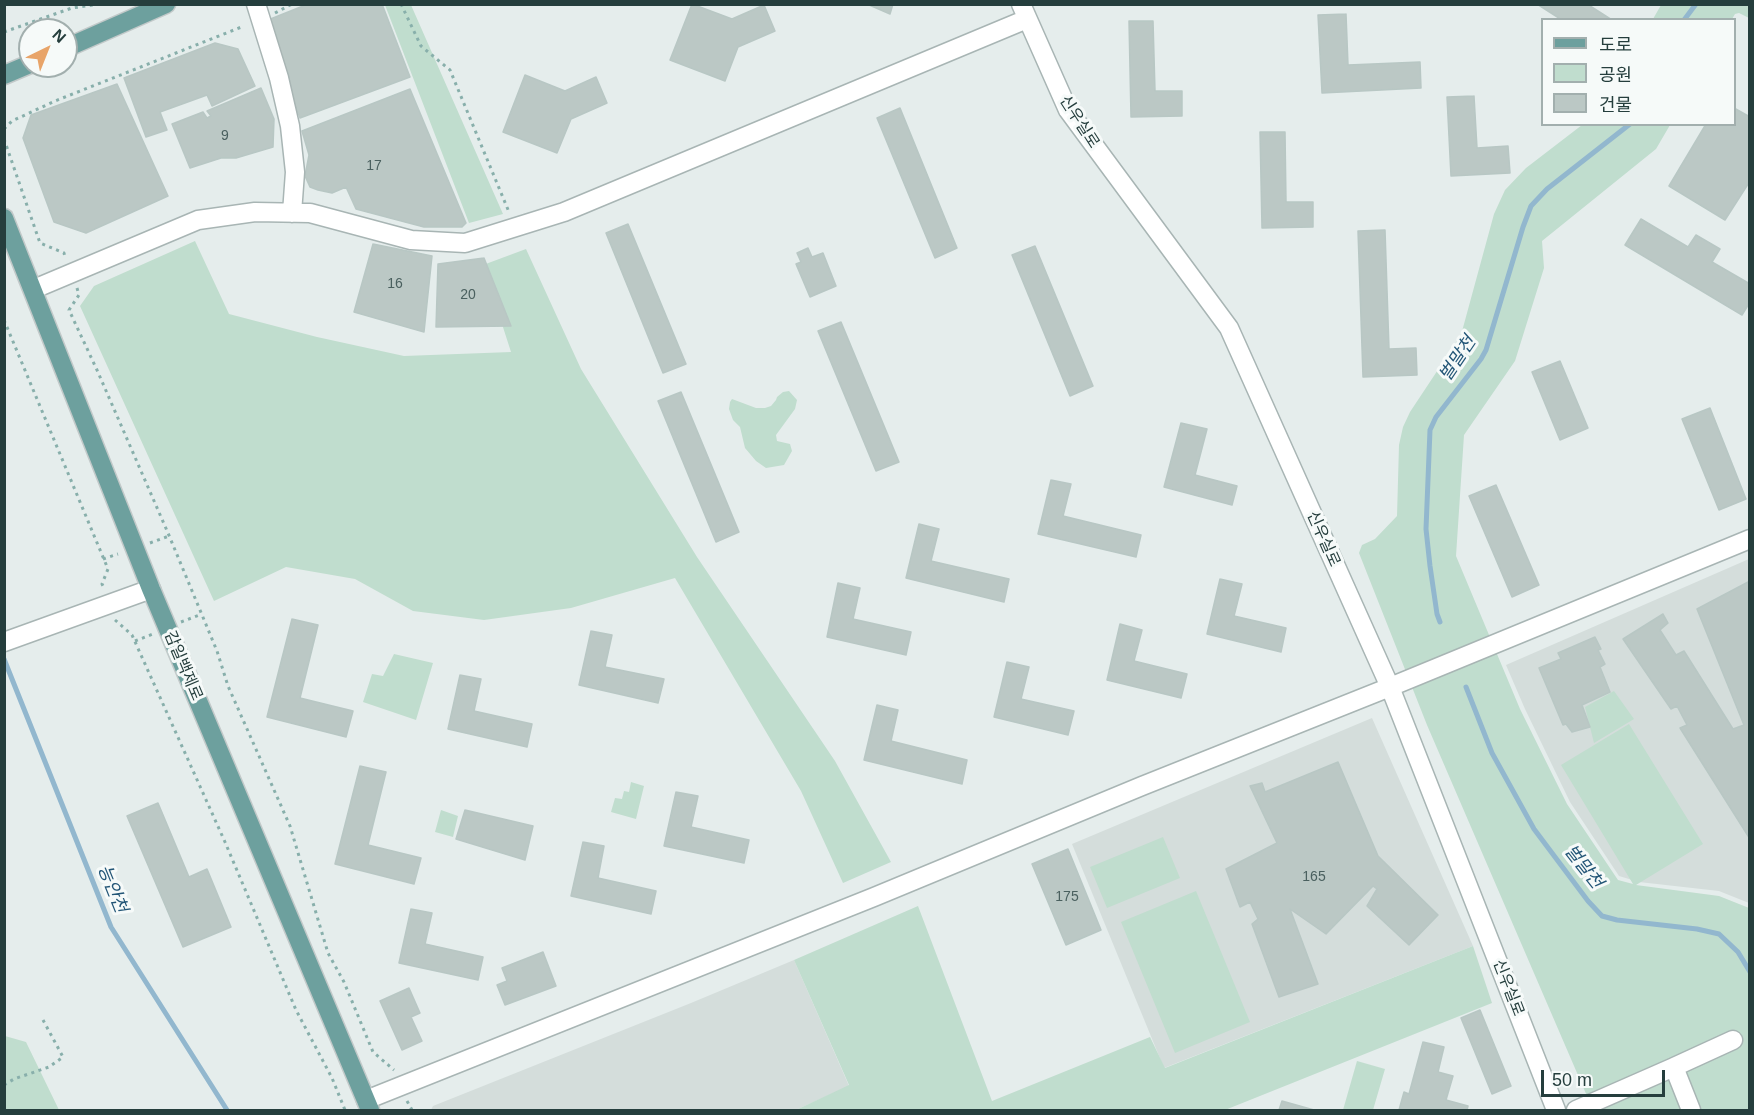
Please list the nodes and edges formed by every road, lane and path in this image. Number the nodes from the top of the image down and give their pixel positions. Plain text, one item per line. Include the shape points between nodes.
1 (100, 4) edge
2 (166, 4) edge
3 (292, 4) edge
4 (401, 4) edge
5 (259, 12) edge
6 (1024, 12) edge
7 (4, 32) edge
8 (78, 43) edge
9 (18, 69) edge
10 (4, 75) edge
11 (4, 129) edge
12 (4, 139) edge
13 (292, 213) junction
14 (509, 214) dead end
15 (4, 218) edge
16 (71, 273) junction
17 (34, 289) junction
18 (4, 320) edge
19 (1749, 539) edge
20 (151, 589) junction
21 (110, 605) junction
22 (4, 642) edge
23 (1390, 687) junction
24 (44, 1020) dead end
25 (1733, 1040) dead end
26 (1674, 1067) junction
27 (4, 1085) edge
28 (400, 1086) junction
29 (368, 1105) edge
30 (345, 1110) edge
31 (412, 1110) edge
32 (1556, 1110) edge
33 (1576, 1110) edge
34 (1691, 1110) edge

1 - 7 path via 72,8
2 - 8 main road
3 - 5 path
4 - 14 path via 421,46 450,70
5 - 11 path via 55,100
5 - 13 street via 290,126 295,172
6 - 13 street via 564,212 465,243 411,240 310,213
6 - 23 street, 신우실로 via 1068,110 1229,328
9 - 10 main road
12 - 16 path via 40,243 64,253
13 - 16 street via 255,212 198,220
15 - 17 main road, 감일백제로
16 - 17 street
16 - 28 path via 79,296 69,310 168,533 228,686 290,826 328,953 373,1052 393,1069
17 - 20 main road, 감일백제로
18 - 21 path via 108,569 102,584
19 - 23 street
20 - 21 street
20 - 29 main road, 감일백제로
21 - 22 street
21 - 30 path via 114,619 132,635 296,1010
23 - 28 street
23 - 32 street, 신우실로
24 - 27 path via 63,1057 49,1067
25 - 26 street
26 - 33 street
26 - 34 street
28 - 29 street
28 - 31 path

